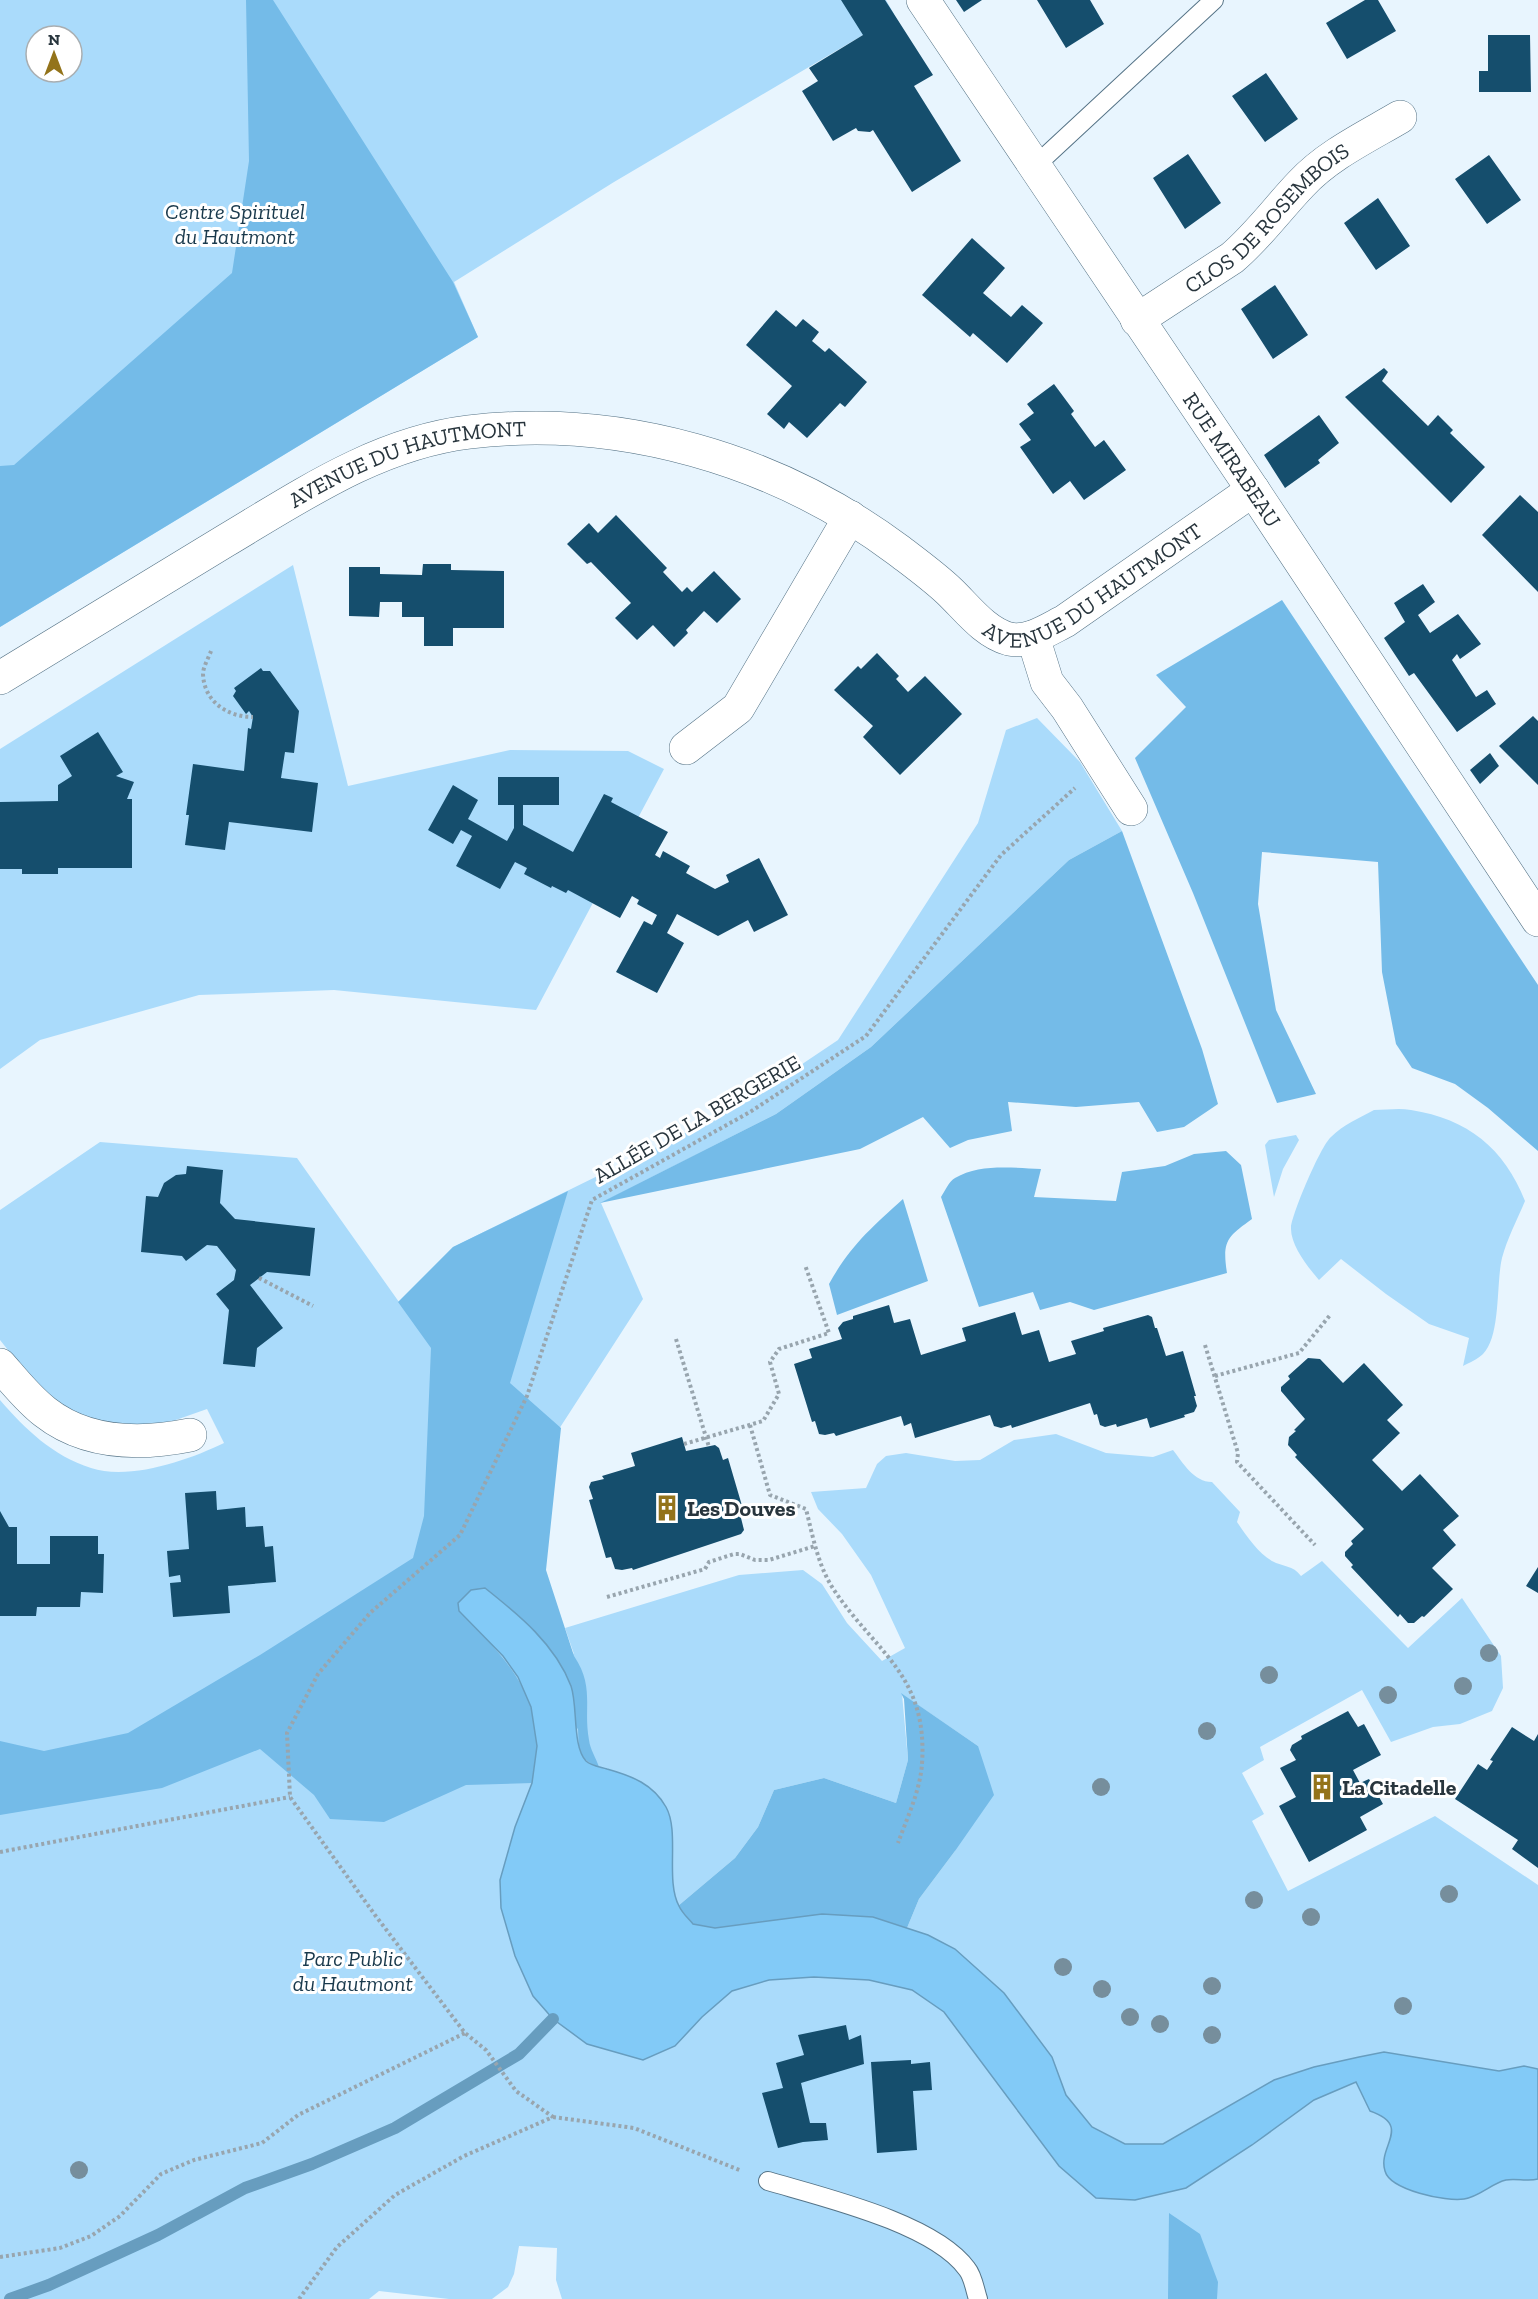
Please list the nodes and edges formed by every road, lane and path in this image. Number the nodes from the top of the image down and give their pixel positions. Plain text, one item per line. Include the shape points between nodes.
1 (923, 0) edge
2 (1214, 0) edge
3 (1400, 117) dead end
4 (1034, 167) junction
5 (1137, 320) junction
6 (1253, 490) junction
7 (850, 517) junction
8 (1033, 637) junction
9 (211, 651) dead end
10 (0, 678) edge
11 (253, 717) dead end
12 (686, 748) dead end
13 (1103, 764) junction
14 (1131, 809) dead end
15 (1538, 920) edge
16 (805, 1265) dead end
17 (259, 1278) dead end
18 (313, 1306) dead end
19 (1331, 1314) dead end
20 (676, 1339) dead end
21 (1205, 1345) dead end
22 (0, 1365) edge
23 (1215, 1376) junction
24 (750, 1425) junction
25 (190, 1436) dead end
26 (706, 1438) junction
27 (684, 1444) dead end
28 (709, 1447) dead end
29 (1315, 1545) dead end
30 (815, 1546) junction
31 (607, 1597) dead end
32 (290, 1797) junction
33 (898, 1843) dead end
34 (0, 1852) edge
35 (465, 2034) junction
36 (553, 2117) junction
37 (768, 2181) joint
38 (0, 2257) edge
39 (299, 2299) edge
40 (978, 2299) edge

1 - 4 street, RUE MIRABEAU
2 - 4 lane
3 - 5 street, CLOS DE ROSEMBOIS via 1316,170 1232,258
4 - 5 street, RUE MIRABEAU
5 - 6 street, RUE MIRABEAU
6 - 8 street, AVENUE DU HAUTMONT via 1065,621
6 - 15 street, RUE MIRABEAU
7 - 8 street, AVENUE DU HAUTMONT via 924,569 990,630 1011,639
7 - 10 street, AVENUE DU HAUTMONT via 741,465 646,439 535,428 441,436 344,471
7 - 12 street via 738,708
8 - 13 street via 1047,682
9 - 11 path via 203,673 219,708
13 - 14 street
13 - 32 path, ALLÉE DE LA BERGERIE via 1001,855 866,1036 750,1112 592,1200 528,1396 460,1535 370,1613 318,1674 287,1732
16 - 24 path via 830,1333 778,1350 770,1362 778,1394 764,1421
17 - 18 path
19 - 23 path via 1299,1353
20 - 26 path
21 - 23 path
22 - 25 street via 44,1411 84,1434 136,1442
23 - 29 path via 1237,1462
24 - 26 path
24 - 30 path via 770,1495 806,1509
26 - 27 path
26 - 28 path
30 - 31 path via 769,1560 734,1554 709,1562 705,1569
30 - 33 path via 834,1591 896,1666 912,1692 922,1724 922,1766
32 - 34 path
32 - 35 path
35 - 36 path via 486,2050 516,2091
35 - 38 path via 298,2115 262,2143 194,2160 161,2174 120,2216 91,2236 60,2248
36 - 37 path via 634,2128
36 - 39 path via 464,2156 395,2195 337,2247
37 - 40 lane via 850,2205 911,2228 942,2245 968,2270

